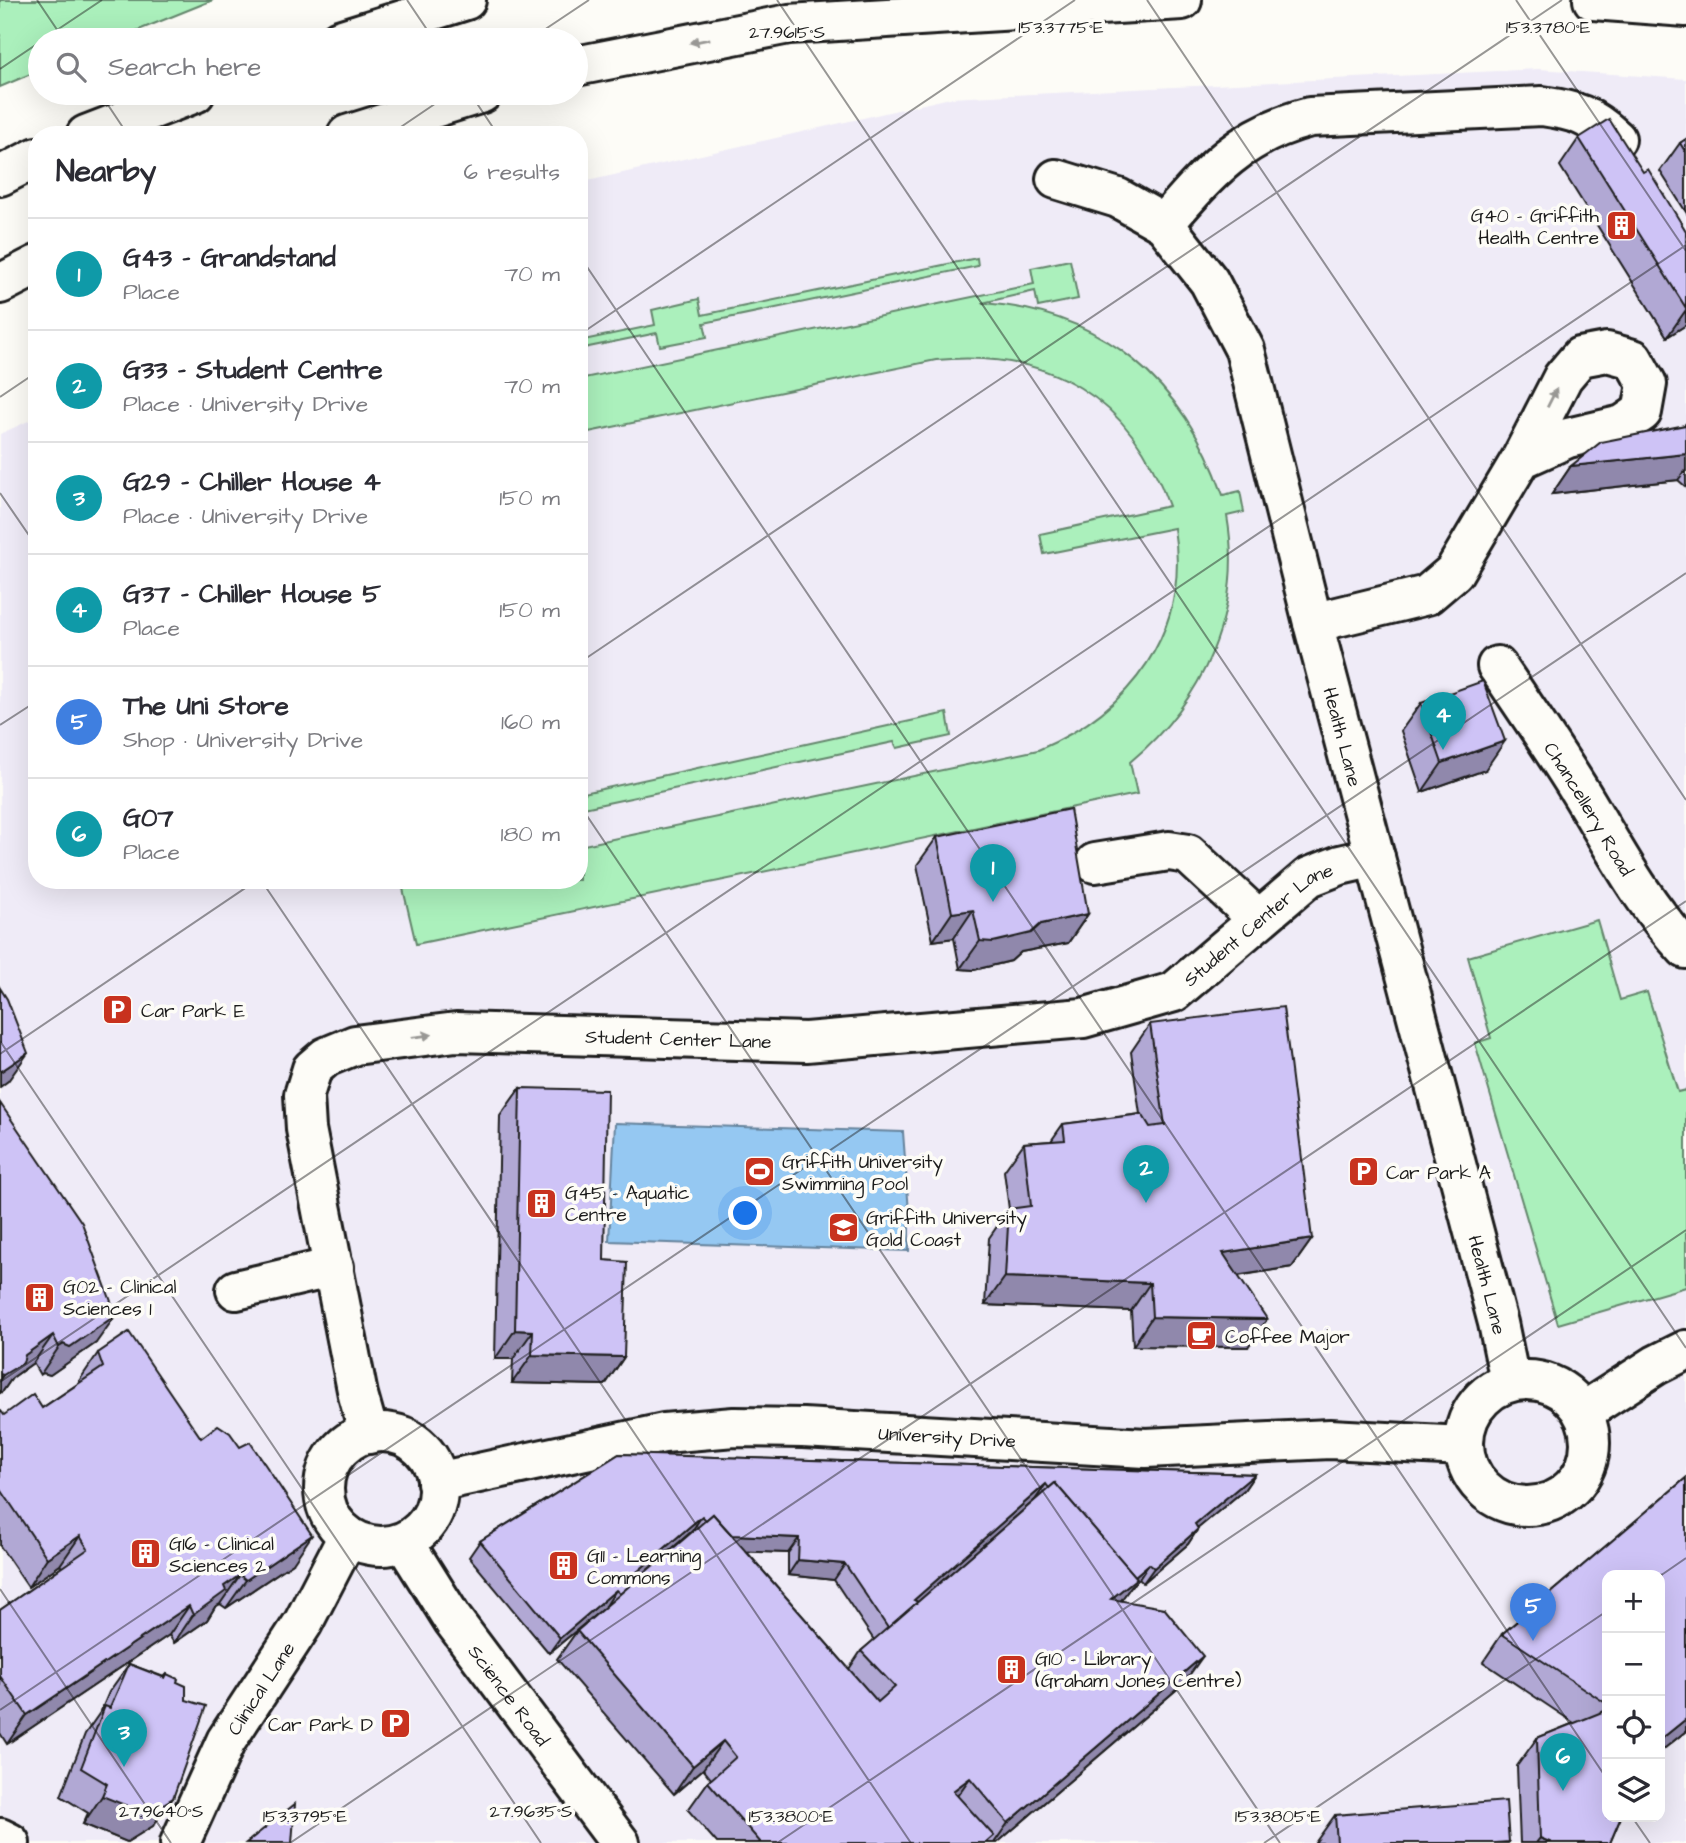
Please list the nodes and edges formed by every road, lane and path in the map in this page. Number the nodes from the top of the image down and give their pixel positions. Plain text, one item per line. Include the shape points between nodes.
1 (466, 0) edge
2 (1182, 0) edge
3 (1593, 0) edge
4 (1686, 7) edge
5 (378, 28) edge
6 (588, 64) edge
7 (164, 105) edge
8 (443, 105) edge
9 (109, 126) edge
10 (376, 126) edge
11 (1616, 139) edge
12 (28, 161) edge
13 (0, 176) edge
14 (1056, 179) dead end
15 (1164, 223) junction
16 (28, 270) edge
17 (0, 284) edge
18 (1521, 459) dead end
19 (1313, 623) junction
20 (1497, 666) dead end
21 (1376, 857) junction
22 (1095, 863) dead end
23 (1258, 919) junction
24 (1686, 949) edge
25 (334, 1267) junction
26 (236, 1290) dead end
27 (1686, 1350) edge
28 (1510, 1381) junction
29 (1583, 1412) junction
30 (369, 1434) junction
31 (1463, 1446) junction
32 (437, 1482) junction
33 (348, 1536) junction
34 (404, 1542) junction
35 (0, 1839) edge
36 (10, 1843) edge
37 (180, 1843) edge
38 (620, 1843) edge

1 - 5 street
2 -> 6 street via 789,24
3 - 4 street
7 - 9 street
8 - 10 street
11 - 15 street via 1578,111 1542,106 1310,117 1281,124 1233,150
12 - 13 street
14 - 15 street, Health Lane via 1118,198
15 - 19 street, Health Lane via 1209,281 1245,350
16 - 17 street
18 - 19 street via 1454,572 1427,596
19 - 21 street, Health Lane
20 - 24 street, Chancellery Road via 1655,916
21 - 23 street, Student Center Lane via 1309,877
21 - 28 street, Health Lane
22 - 23 street via 1169,851 1188,854
25 -> 23 street, Student Center Lane via 306,1129 304,1095 312,1069 326,1057 355,1045 456,1032 806,1042 1083,1018 1174,992
25 - 26 street
25 - 30 street, Student Center Lane
27 - 29 street
28 - 29 street via 1531,1379 1551,1384
28 - 31 street via 1475,1405
29 - 31 street via 1590,1432 1584,1472 1572,1489 1555,1501 1534,1507 1494,1498 1473,1475
30 - 32 street via 394,1433 410,1440 433,1466
30 - 33 street via 340,1449 324,1479 327,1508
31 - 32 street, University Drive via 1330,1439 1146,1448 734,1427 664,1433
32 - 34 street via 433,1514
33 - 34 street via 382,1547
33 - 37 street, Clinical Lane via 303,1623 226,1741
34 - 38 street, Science Road via 453,1620
35 - 36 street

